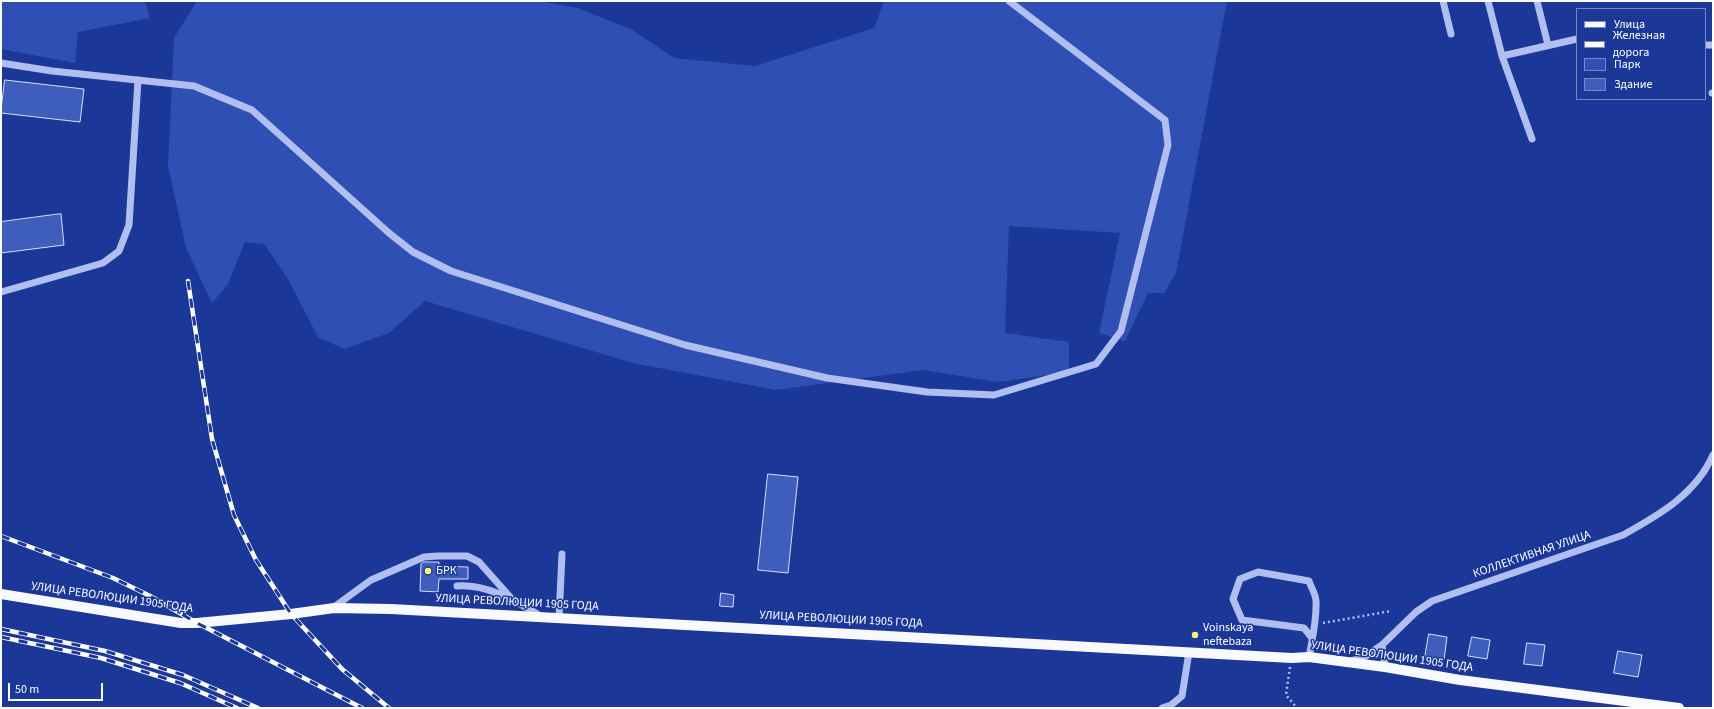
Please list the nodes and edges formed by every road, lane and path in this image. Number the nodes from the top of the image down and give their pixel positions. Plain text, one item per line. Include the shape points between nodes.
1 (1008, 1) edge
2 (1443, 1) edge
3 (1488, 1) edge
4 (1536, 1) edge
5 (1451, 34) dead end
6 (1576, 39) edge
7 (1548, 45) junction
8 (1502, 56) junction
9 (1, 63) edge
10 (138, 80) junction
11 (1532, 139) dead end
12 (1, 292) edge
13 (1713, 455) edge
14 (562, 554) dead end
15 (457, 586) dead end
16 (1, 594) edge
17 (511, 598) junction
18 (334, 608) junction
19 (1392, 611) dead end
20 (543, 617) junction
21 (560, 618) junction
22 (1314, 625) junction
23 (1312, 638) junction
24 (1382, 645) junction
25 (1189, 652) junction
26 (1308, 657) junction
27 (1292, 658) junction
28 (1348, 662) junction
29 (1385, 667) junction
30 (1162, 708) edge
31 (1297, 708) edge
32 (1679, 708) edge

1 - 10 street via 1165,120 1168,145 1121,331 1096,364 994,395 927,392 827,378 685,345 451,271 413,252 389,233 252,110 194,86
2 - 5 street
3 - 8 street
4 - 7 street
6 - 7 street
7 - 8 street
8 - 11 street
9 - 10 street
10 - 12 street via 129,225 118,251 103,263
13 - 24 street, КОЛЛЕКТИВНАЯ УЛИЦА via 1696,484 1651,520 1623,535 1432,601 1416,612
14 - 21 street
15 - 17 street via 480,587
16 - 18 main road, УЛИЦА РЕВОЛЮЦИИ 1905 ГОДА via 181,623
17 - 18 street via 478,562 467,556 438,556 424,557 371,580
17 - 20 street
18 - 20 main road, УЛИЦА РЕВОЛЮЦИИ 1905 ГОДА
19 - 22 path
20 - 21 main road, УЛИЦА РЕВОЛЮЦИИ 1905 ГОДА
21 - 25 main road, УЛИЦА РЕВОЛЮЦИИ 1905 ГОДА
22 - 23 street
22 - 23 street via 1316,601 1309,581 1258,572 1240,578 1233,599 1242,620 1304,628
23 - 26 street
24 - 28 street, КОЛЛЕКТИВНАЯ УЛИЦА via 1366,656
24 - 29 street
25 - 27 main road, УЛИЦА РЕВОЛЮЦИИ 1905 ГОДА
25 - 30 street via 1182,696 1171,705
26 - 27 main road, УЛИЦА РЕВОЛЮЦИИ 1905 ГОДА
26 - 28 main road, УЛИЦА РЕВОЛЮЦИИ 1905 ГОДА
27 - 31 path via 1286,695
28 - 29 main road, УЛИЦА РЕВОЛЮЦИИ 1905 ГОДА
29 - 32 main road, УЛИЦА РЕВОЛЮЦИИ 1905 ГОДА via 1460,680

